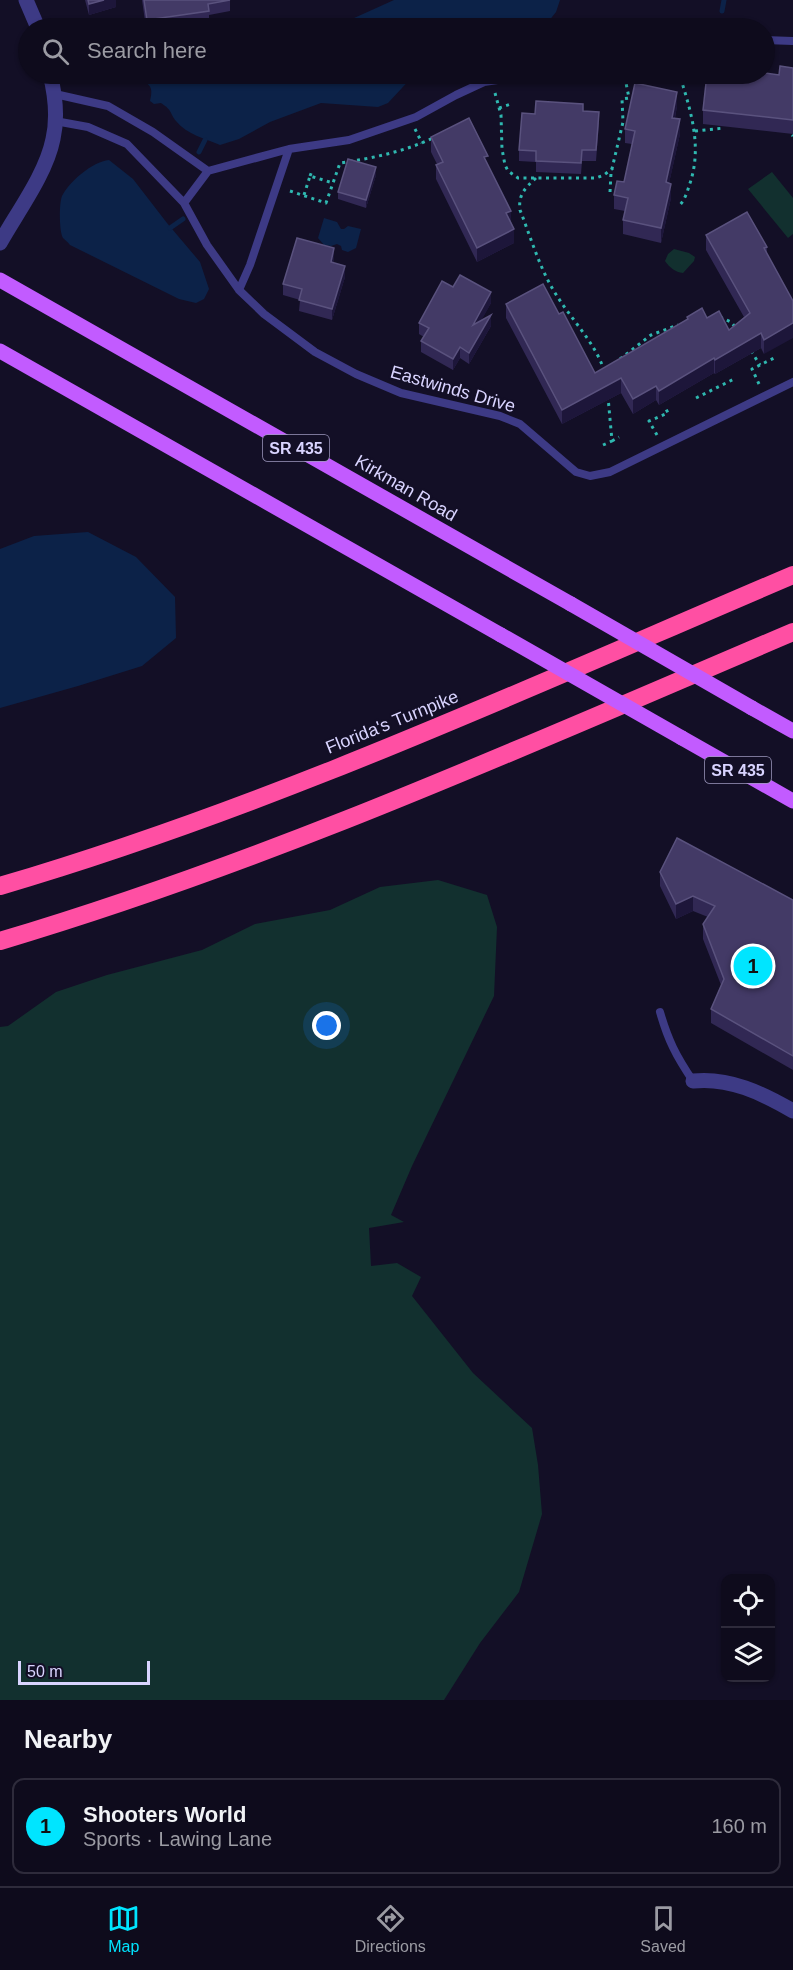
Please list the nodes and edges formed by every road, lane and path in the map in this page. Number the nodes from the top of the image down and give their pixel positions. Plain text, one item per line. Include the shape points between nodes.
1 (26, 0) edge
2 (34, 18) edge
3 (775, 40) edge
4 (793, 41) edge
5 (52, 84) edge
6 (480, 84) edge
7 (627, 84) edge
8 (682, 84) edge
9 (495, 92) dead end
10 (55, 94) junction
11 (511, 104) dead end
12 (499, 108) junction
13 (55, 121) junction
14 (724, 128) edge
15 (415, 129) dead end
16 (695, 130) junction
17 (438, 136) edge
18 (422, 143) junction
19 (289, 149) junction
20 (613, 168) junction
21 (208, 171) junction
22 (312, 171) dead end
23 (310, 176) junction
24 (536, 178) junction
25 (333, 183) junction
26 (290, 190) dead end
27 (610, 192) dead end
28 (304, 195) junction
29 (184, 203) junction
30 (679, 206) dead end
31 (0, 243) edge
32 (0, 280) edge
33 (239, 290) junction
34 (718, 316) edge
35 (683, 324) edge
36 (737, 330) edge
37 (748, 348) edge
38 (0, 351) edge
39 (774, 358) dead end
40 (618, 361) edge
41 (760, 365) junction
42 (604, 373) edge
43 (735, 378) dead end
44 (793, 382) edge
45 (760, 386) dead end
46 (608, 394) edge
47 (696, 398) dead end
48 (666, 409) dead end
49 (658, 436) dead end
50 (619, 437) dead end
51 (612, 441) junction
52 (603, 445) dead end
53 (793, 575) edge
54 (793, 632) edge
55 (793, 731) edge
56 (793, 801) edge
57 (0, 886) edge
58 (0, 941) edge
59 (660, 1012) dead end
60 (693, 1080) joint
61 (793, 1111) edge

1 - 2 street
3 - 4 lane
5 - 10 street
6 - 19 lane via 416,117 379,130 349,140
7 - 20 path via 629,98 622,99 623,122
8 - 16 path
9 - 12 path
10 - 13 street
10 - 21 lane via 108,106
11 - 12 path
12 - 24 path via 508,171 518,178
13 - 29 lane, Eastwinds Drive via 88,127 127,144
13 - 31 street via 54,138 41,171
14 - 16 path
15 - 18 path
16 - 30 path via 693,177
17 - 18 path
18 - 25 path via 376,158 340,163
19 - 21 lane
19 - 33 lane
20 - 24 path via 596,178
20 - 27 path
21 - 29 lane
22 - 23 path
23 - 25 path
23 - 28 path
24 - 42 path via 521,194 520,210 547,278
25 - 28 path via 326,203
26 - 28 path
29 - 33 lane, Eastwinds Drive via 207,245
32 - 55 main road, Kirkman Road / SR 435, bridge
33 - 44 lane, Eastwinds Drive via 315,352 356,374 401,393 520,424 576,472 590,476 610,472
34 - 36 path
35 - 40 path via 651,335
37 - 41 path
38 - 56 main road, SR 435, bridge
39 - 41 path
41 - 45 path via 752,369
43 - 47 path
46 - 51 path
48 - 49 path via 668,413 649,421
50 - 51 path
51 - 52 path
53 - 57 highway, Florida's Turnpike via 245,804
54 - 58 highway via 263,853
59 - 60 lane via 678,1060
60 - 61 street via 741,1086

